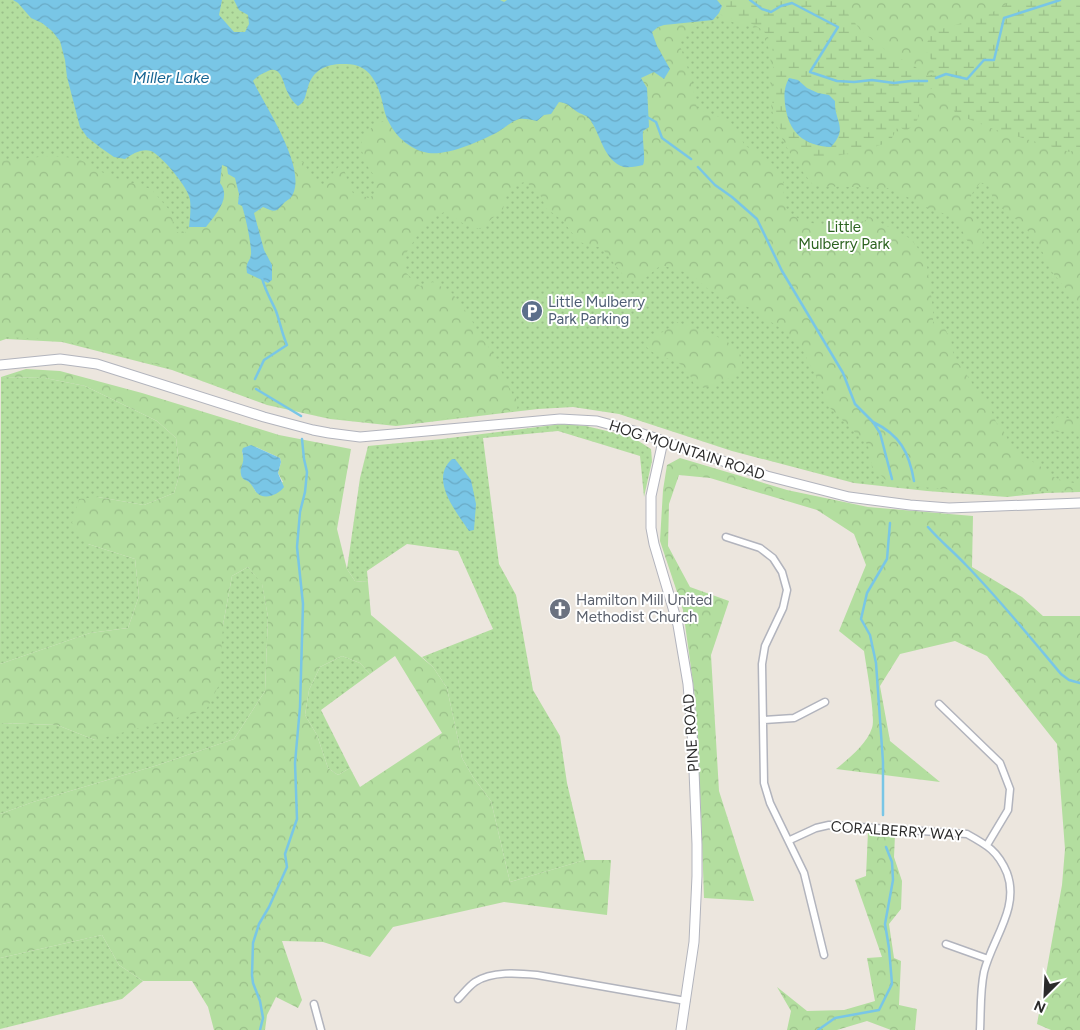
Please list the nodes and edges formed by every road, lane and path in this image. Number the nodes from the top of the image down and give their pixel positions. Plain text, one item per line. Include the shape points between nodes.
1 (0, 365) edge
2 (663, 441) junction
3 (1080, 503) edge
4 (726, 537) dead end
5 (825, 702) dead end
6 (939, 704) dead end
7 (764, 720) junction
8 (790, 840) junction
9 (987, 845) junction
10 (946, 944) dead end
11 (824, 955) dead end
12 (988, 958) junction
13 (458, 999) dead end
14 (686, 1001) junction
15 (314, 1004) dead end
16 (321, 1030) edge
17 (681, 1030) edge
18 (980, 1030) edge

1 - 2 street, HOG MOUNTAIN ROAD via 60,358 97,364 294,425 360,437 560,419 597,421
2 - 3 street, HOG MOUNTAIN ROAD via 766,476 849,497 949,508
2 - 14 street, PINE ROAD via 651,496 651,528 678,625 688,684 696,825 694,942
4 - 7 street via 760,548 773,558 782,572 787,590 783,608 765,646 762,664
5 - 7 street via 794,718
6 - 9 street via 1000,763 1010,789 1008,810
7 - 8 street via 764,782 770,802
8 - 9 street, CORALBERRY WAY via 829,825 967,834
8 - 11 street via 804,873
9 - 12 street, CORALBERRY WAY via 1004,864 1012,890
10 - 12 street
12 - 18 street, CORALBERRY WAY via 981,994
13 - 14 street via 474,982 489,976 518,973
14 - 17 street, PINE ROAD
15 - 16 street

